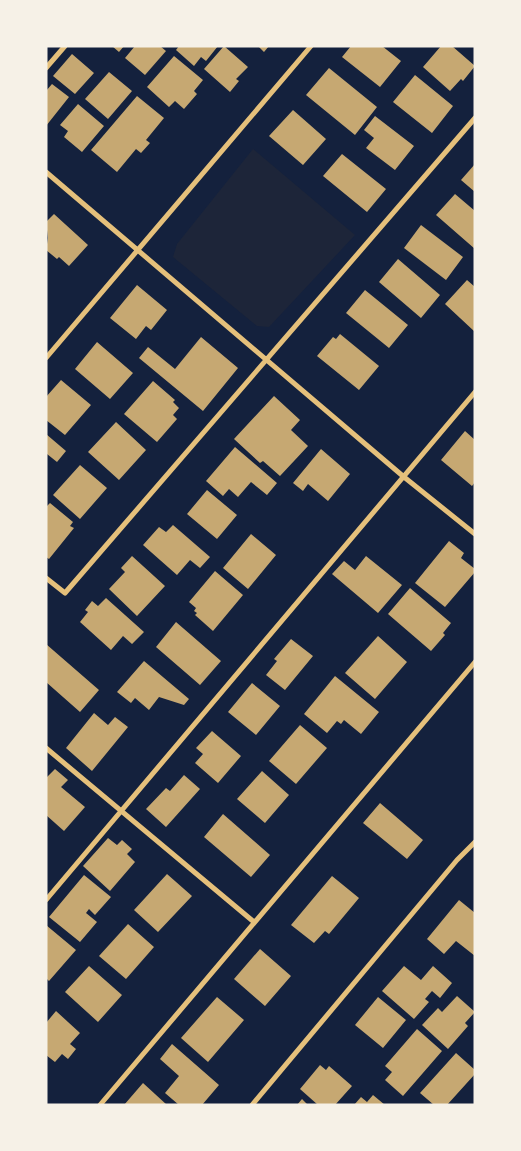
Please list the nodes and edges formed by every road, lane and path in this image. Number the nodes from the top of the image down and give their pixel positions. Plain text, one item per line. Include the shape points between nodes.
1 (65, 46) edge
2 (311, 46) edge
3 (46, 68) edge
4 (475, 118) edge
5 (46, 172) edge
6 (138, 250) junction
7 (46, 358) edge
8 (267, 359) junction
9 (475, 392) edge
10 (404, 477) junction
11 (475, 534) edge
12 (46, 578) edge
13 (475, 662) edge
14 (46, 748) edge
15 (122, 810) junction
16 (475, 842) edge
17 (46, 900) edge
18 (254, 922) junction
19 (100, 1105) edge
20 (252, 1105) edge

1 - 3 street
2 - 6 street
4 - 8 street
5 - 6 street
6 - 7 street
6 - 8 street
8 - 10 street
8 - 12 street via 64,593
9 - 10 street
10 - 11 street
10 - 15 street
13 - 18 street
14 - 15 street
15 - 17 street
15 - 18 street
16 - 20 street
18 - 19 street

